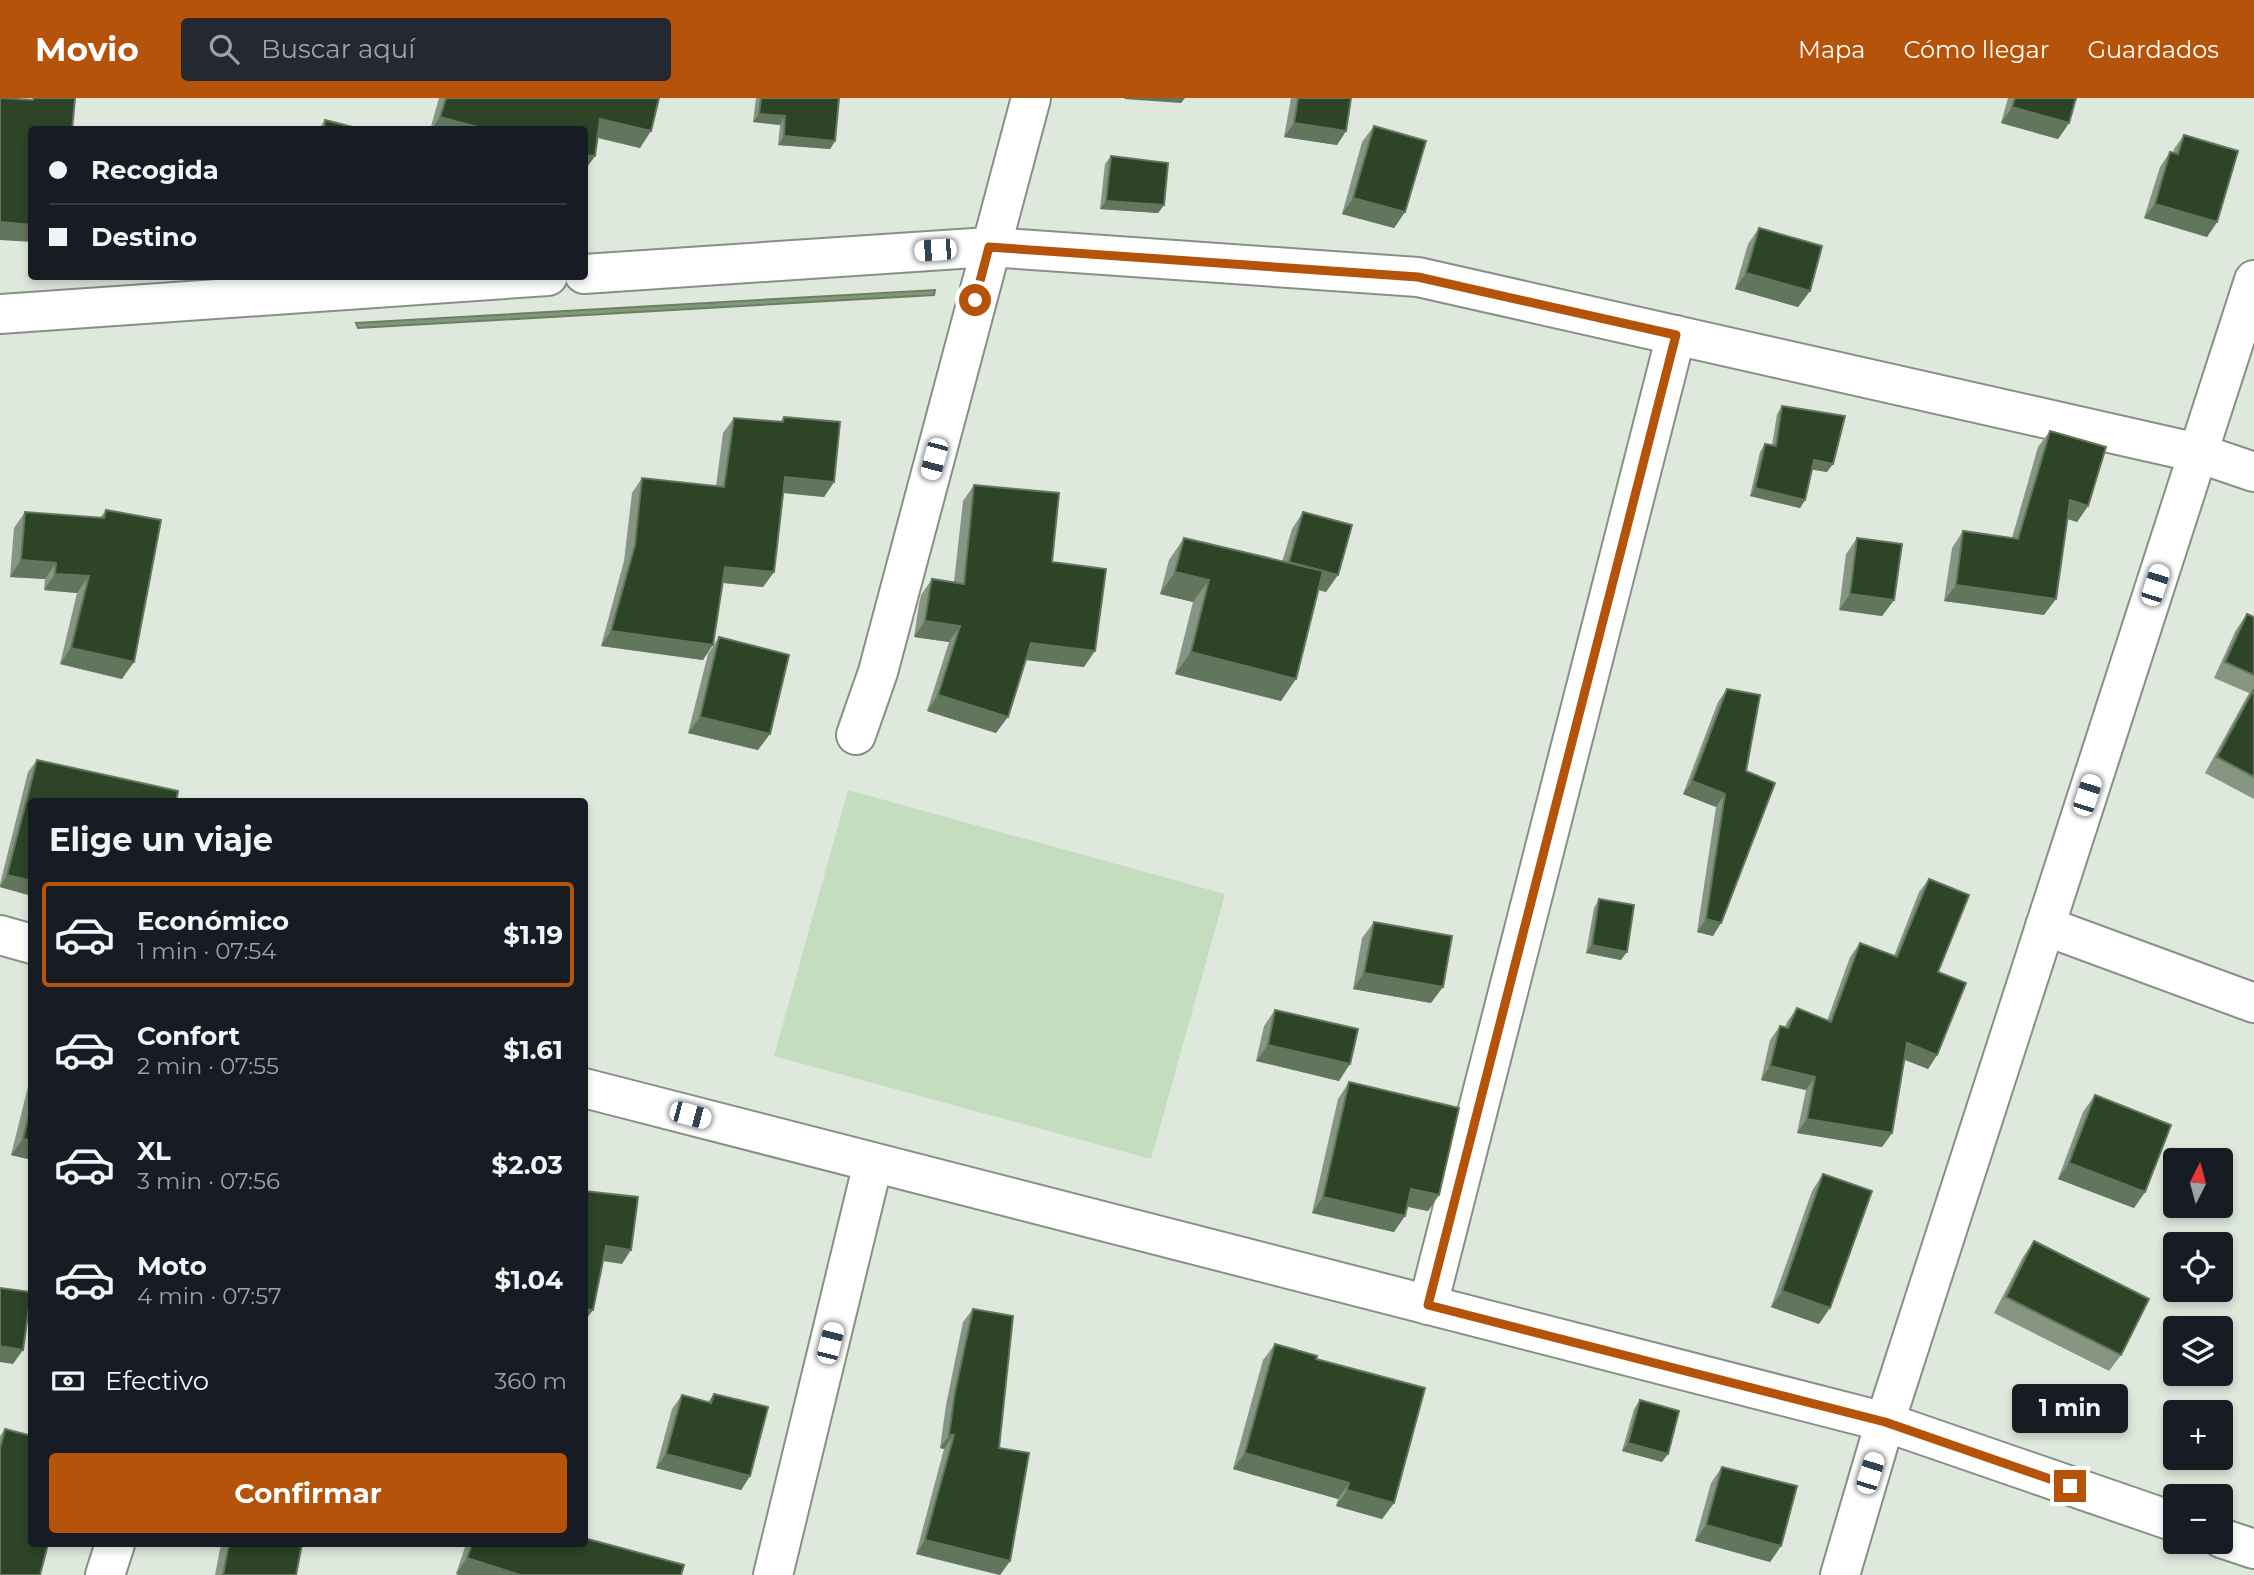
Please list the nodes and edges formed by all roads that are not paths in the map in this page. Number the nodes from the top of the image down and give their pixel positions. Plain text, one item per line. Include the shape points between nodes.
1 (1031, 98) edge
2 (989, 247) junction
3 (588, 274) edge
4 (490, 280) edge
5 (2254, 280) edge
6 (0, 314) edge
7 (1676, 335) junction
8 (2198, 453) junction
9 (2254, 472) edge
10 (856, 735) dead end
11 (2045, 926) junction
12 (0, 935) edge
13 (28, 943) edge
14 (2254, 1003) edge
15 (588, 1089) edge
16 (873, 1163) junction
17 (1428, 1305) junction
18 (1885, 1422) junction
19 (2163, 1518) edge
20 (2233, 1542) edge
21 (114, 1547) edge
22 (2254, 1549) edge
23 (105, 1575) edge
24 (773, 1575) edge
25 (1840, 1575) edge

1 - 2 street
2 - 3 street
2 - 7 street via 1418,277
2 - 10 street via 878,671
4 - 6 street
5 - 8 street
7 - 8 street
7 - 17 street
8 - 9 street
8 - 11 street
11 - 14 street
11 - 18 street
12 - 13 street
15 - 16 street
16 - 17 street
16 - 24 street
17 - 18 street
18 - 19 street
18 - 25 street
20 - 22 street
21 - 23 street

